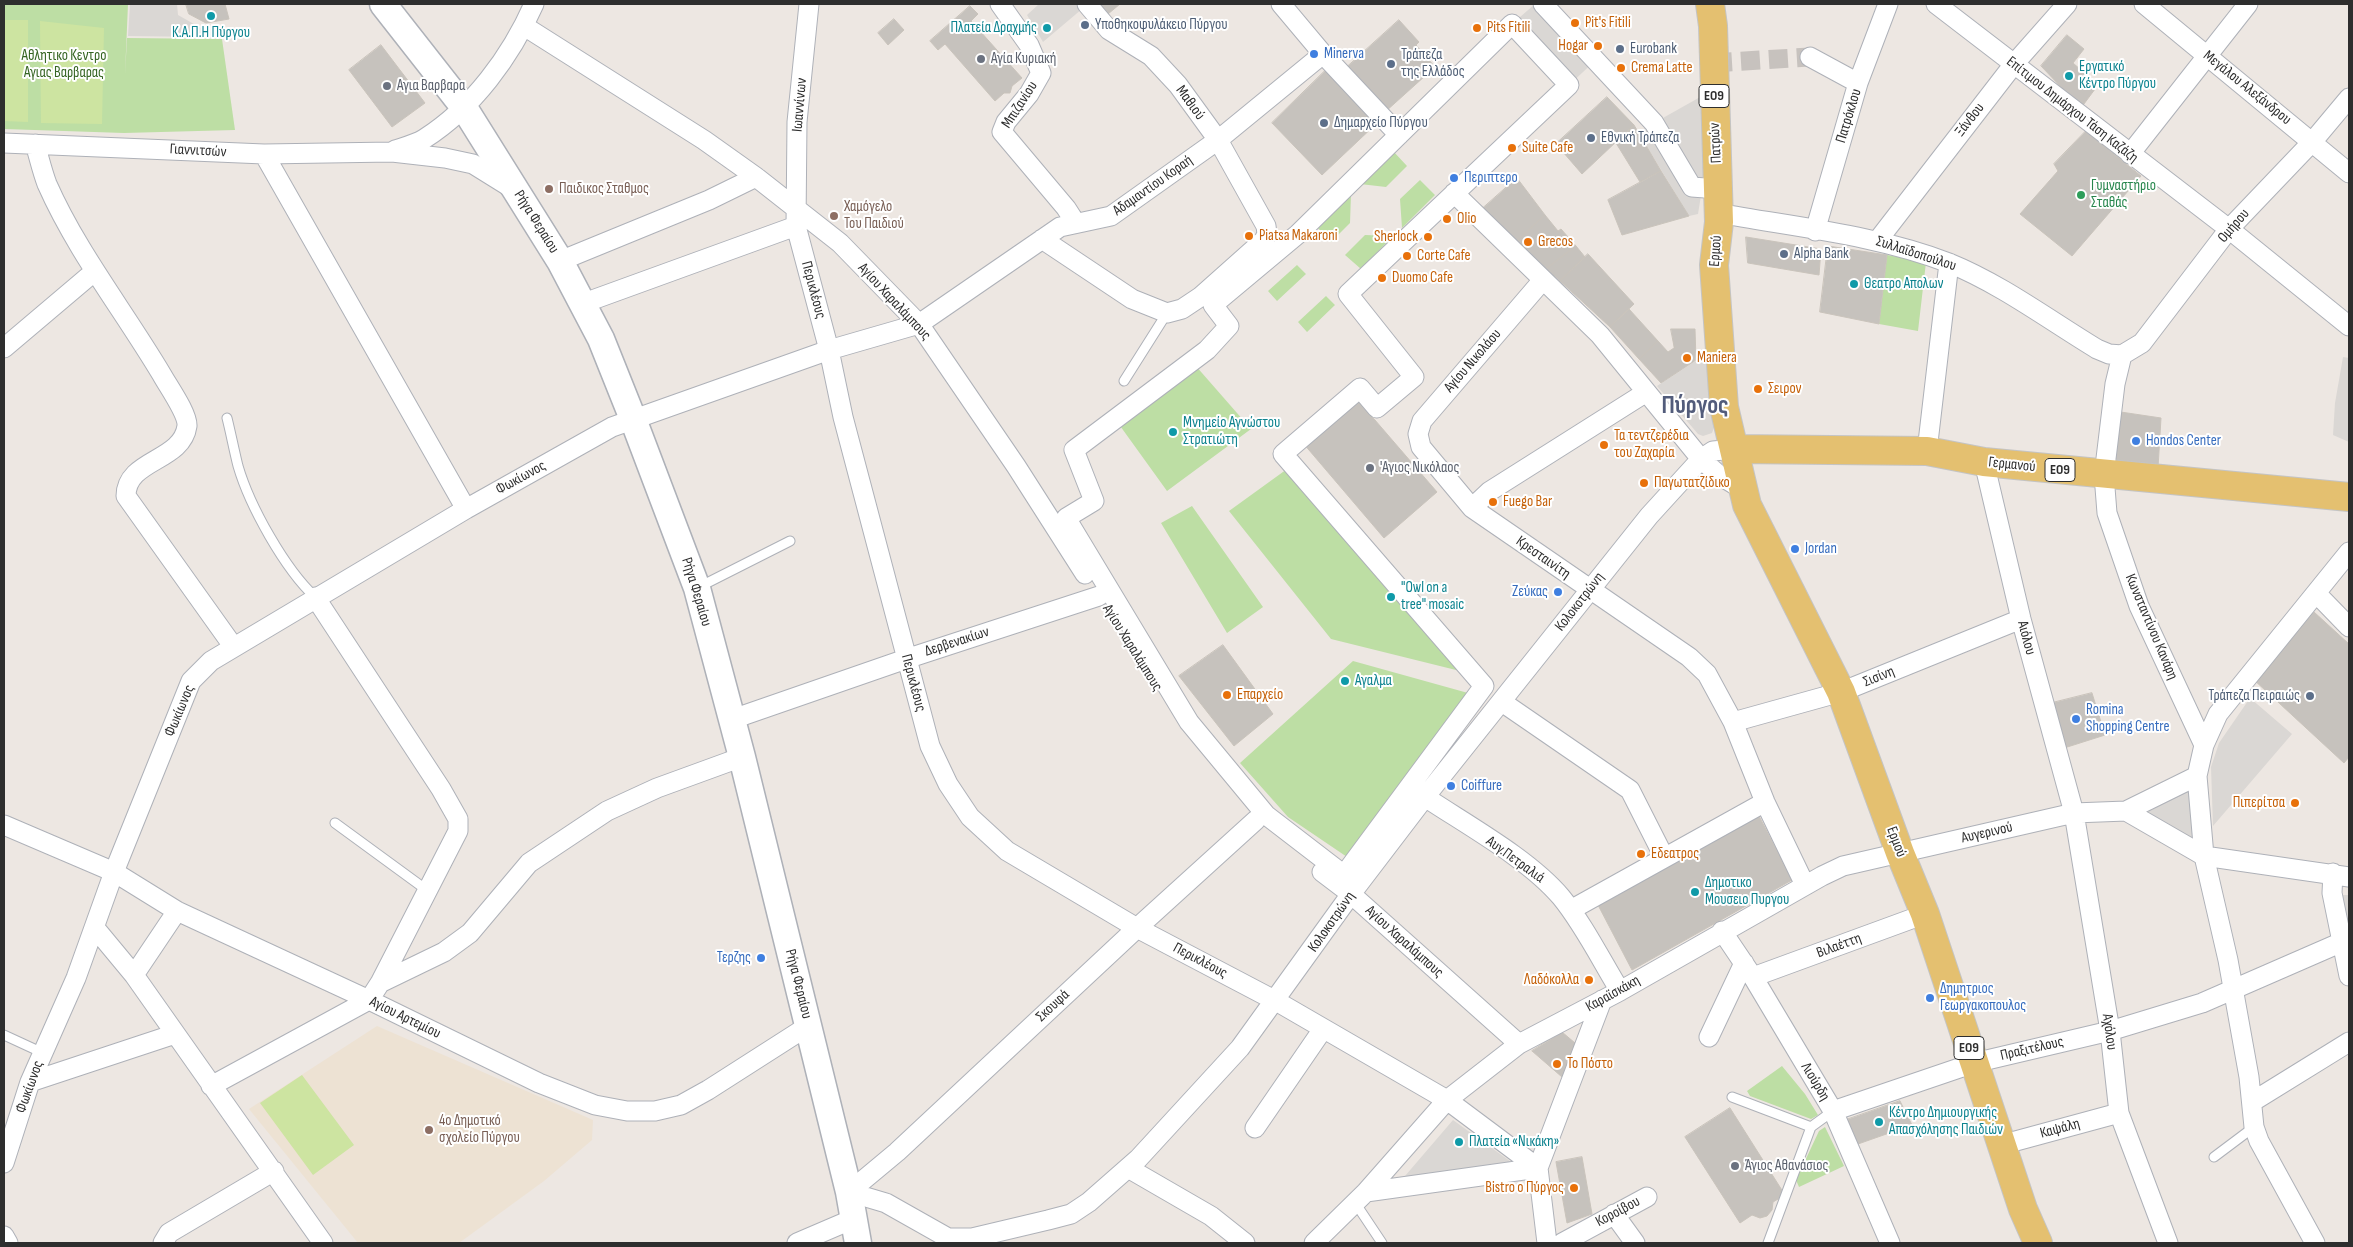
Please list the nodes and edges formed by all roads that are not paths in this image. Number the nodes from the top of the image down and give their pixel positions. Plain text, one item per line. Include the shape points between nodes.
1 (383, 4) edge
2 (534, 4) edge
3 (810, 4) edge
4 (1087, 4) edge
5 (1282, 4) edge
6 (1543, 4) edge
7 (1710, 4) edge
8 (1888, 4) edge
9 (1936, 4) edge
10 (2067, 4) edge
11 (2144, 4) edge
12 (2248, 4) edge
13 (1007, 6) edge
14 (524, 26) junction
15 (1323, 54) junction
16 (2207, 54) junction
17 (1810, 57) tunnel mouth
18 (2014, 64) junction
19 (1858, 83) junction
20 (2349, 98) edge
21 (463, 106) junction
22 (1399, 135) junction
23 (1218, 140) junction
24 (2313, 142) junction
25 (4, 143) edge
26 (35, 144) junction
27 (392, 152) junction
28 (264, 154) junction
29 (2130, 154) junction
30 (2349, 173) edge
31 (756, 176) junction
32 (516, 191) junction
33 (1454, 194) junction
34 (795, 207) junction
35 (1718, 208) junction
36 (1075, 222) junction
37 (796, 226) junction
38 (2228, 229) junction
39 (1815, 231) junction
40 (1042, 239) junction
41 (1878, 240) junction
42 (560, 261) junction
43 (1949, 263) junction
44 (95, 271) junction
45 (1542, 281) junction
46 (584, 303) junction
47 (1167, 314) junction
48 (919, 324) junction
49 (2349, 326) edge
50 (4, 348) edge
51 (829, 350) junction
52 (2122, 355) junction
53 (1124, 381) dead end
54 (1645, 393) junction
55 (227, 418) dead end
56 (633, 419) junction
57 (1421, 447) joint
58 (1734, 449) junction
59 (1927, 451) junction
60 (1701, 459) junction
61 (1984, 462) junction
62 (2104, 475) junction
63 (1742, 489) junction
64 (2349, 497) edge
65 (1472, 508) junction
66 (466, 509) junction
67 (790, 541) dead end
68 (2349, 552) edge
69 (697, 588) junction
70 (1589, 590) junction
71 (2316, 592) junction
72 (1099, 596) junction
73 (315, 598) junction
74 (2021, 619) junction
75 (2349, 628) edge
76 (233, 646) junction
77 (906, 659) junction
78 (1842, 692) junction
79 (1502, 702) junction
80 (730, 720) junction
81 (1733, 722) junction
82 (2204, 745) junction
83 (742, 757) junction
84 (2197, 776) junction
85 (1425, 798) junction
86 (1765, 802) junction
87 (2126, 811) junction
88 (2074, 814) junction
89 (1256, 820) junction
90 (336, 823) dead end
91 (4, 825) edge
92 (1900, 852) junction
93 (2204, 856) junction
94 (1664, 857) junction
95 (114, 872) junction
96 (2341, 875) edge
97 (1804, 883) dead end
98 (428, 891) junction
99 (1351, 894) junction
100 (1576, 907) dead end
101 (177, 911) junction
102 (1925, 914) junction
103 (95, 928) junction
104 (1137, 928) junction
105 (1722, 931) junction
106 (2342, 942) junction
107 (1749, 970) junction
108 (134, 975) junction
109 (2349, 976) edge
110 (380, 983) junction
111 (1620, 991) junction
112 (2233, 991) junction
113 (369, 1000) junction
114 (1602, 1000) junction
115 (1276, 1001) junction
116 (808, 1026) junction
117 (1324, 1029) junction
118 (2110, 1031) junction
119 (175, 1034) junction
120 (4, 1035) edge
121 (1709, 1036) dead end
122 (2349, 1042) edge
123 (1519, 1044) junction
124 (43, 1053) junction
125 (1974, 1062) junction
126 (30, 1082) junction
127 (211, 1086) junction
128 (1732, 1098) dead end
129 (1447, 1100) junction
130 (2252, 1102) junction
131 (1833, 1111) junction
132 (2120, 1113) junction
133 (1811, 1127) junction
134 (2254, 1127) junction
135 (1254, 1128) dead end
136 (2001, 1145) junction
137 (2214, 1158) dead end
138 (4, 1163) edge
139 (1128, 1168) junction
140 (1538, 1168) junction
141 (274, 1171) junction
142 (849, 1192) junction
143 (1647, 1197) dead end
144 (1361, 1198) junction
145 (1614, 1214) junction
146 (856, 1231) edge
147 (4, 1236) edge
148 (320, 1242) edge
149 (8, 1243) edge
150 (163, 1243) edge
151 (797, 1243) edge
152 (1245, 1243) edge
153 (1314, 1243) edge
154 (1382, 1243) edge
155 (1546, 1243) edge
156 (1562, 1243) edge
157 (1635, 1243) edge
158 (1768, 1243) edge
159 (1890, 1243) edge
160 (2038, 1243) edge
161 (2168, 1243) edge
162 (2315, 1243) edge

1 - 21 street, Ρήγα Φεραίου
2 - 14 street, Γιαννιτσών
3 - 34 street, Ιωαννίνων via 797,122
4 - 23 street, Μαθιού via 1109,30 1157,62
5 - 15 street
6 - 35 street, Συλλαϊδοπούλου via 1654,123 1692,187
7 - 35 main road, Πατρών / ΕΟ9
8 - 19 street, Πατρόκλου
9 - 18 street, Επίτιμου Δημάρχου Τάση Καζάζη
10 - 18 street, Ξάνθου
11 - 16 street, Μεγάλου Αλεξάνδρου
12 - 16 street
13 - 36 street, Μπιζανίου via 1029,45 1040,73 1002,132
14 - 21 street, Γιαννιτσών via 491,79
14 - 31 street
15 - 22 street
15 - 23 street, Αδαμαντίου Κοραή
16 - 24 street, Μεγάλου Αλεξάνδρου
16 - 29 street
17 - 19 street
18 - 29 street, Επίτιμου Δημάρχου Τάση Καζάζη
18 - 41 street, Ξάνθου
19 - 39 street, Πατρόκλου
20 - 24 street, Ομήρου
21 - 27 street, Γιαννιτσών via 423,140
21 - 32 street, Ρήγα Φεραίου
22 - 33 street via 1512,24 1569,85
22 - 33 street via 1298,234 1213,305 1229,326 1207,350 1074,450 1094,501 1066,518 1189,722 1266,815 1344,874 1484,686 1283,454 1360,388 1376,408 1414,377 1348,294
23 - 36 street, Αδαμαντίου Κοραή via 1111,216
23 - 47 street, Μαθιού via 1266,226 1267,234 1200,297
24 - 30 street, Μεγάλου Αλεξάνδρου
24 - 38 street, Ομήρου
25 - 26 street, Γιαννιτσών
26 - 28 street, Γιαννιτσών
26 - 44 street via 46,183
27 - 28 street, Γιαννιτσών
27 - 32 street, Γιαννιτσών via 473,164
28 - 66 street
29 - 38 street, Επίτιμου Δημάρχου Τάση Καζάζη
31 - 34 street
31 - 42 street via 709,200
32 - 42 street, Ρήγα Φεραίου
33 - 45 street
34 - 37 street, Περικλέους
34 - 48 street, Αγίου Χαραλάμπους via 840,243
35 - 39 street, Συλλαϊδοπούλου
35 - 58 main road, Ερμού / ΕΟ9 via 1714,265 1724,408
36 - 40 street, Αδαμαντίου Κοραή
37 - 46 street
37 - 51 street, Περικλέους
38 - 49 street, Επίτιμου Δημάρχου Τάση Καζάζη
38 - 52 street, Ομήρου via 2142,343
39 - 41 street, Συλλαϊδοπούλου
40 - 47 street via 1132,299
40 - 48 street, Αδαμαντίου Κοραή
41 - 43 street, Συλλαϊδοπούλου
42 - 46 street, Ρήγα Φεραίου
43 - 52 street, Συλλαϊδοπούλου via 1994,286 2097,349
43 - 59 street
44 - 50 street
44 - 76 street via 148,352 187,424 184,435 173,449 134,473 126,486 126,496
45 - 54 street via 1600,335
45 - 57 street, Αγίου Νικολάου via 1422,420 1418,434
46 - 56 street, Ρήγα Φεραίου
47 - 53 lane
48 - 51 street, Αδαμαντίου Κοραή
48 - 72 street, Αγίου Χαραλάμπους via 1016,466
51 - 56 street, Φωκίωνος
51 - 77 street, Περικλέους via 843,417
52 - 62 street, Κωνσταντίνου Κανάρη via 2115,384
54 - 60 street
54 - 65 street via 1490,491
55 - 73 lane via 249,495 280,554
56 - 66 street, Φωκίωνος
56 - 69 street, Ρήγα Φεραίου
57 - 65 street, Κρεσταινίτη
58 - 59 main road, Γερμανού / ΕΟ9
58 - 60 street, Κολοκοτρώνη via 1713,451
58 - 63 main road, Ερμού / ΕΟ9
59 - 61 main road, Γερμανού / ΕΟ9
60 - 63 street via 1719,476
60 - 70 street, Κολοκοτρώνη
61 - 62 main road, Γερμανού / ΕΟ9
61 - 74 street, Αιόλου
62 - 64 main road, Γερμανού / ΕΟ9
62 - 82 street, Κωνσταντίνου Κανάρη via 2107,513 2139,606
63 - 78 main road, Ερμού / ΕΟ9 via 1747,505
65 - 70 street, Κρεσταινίτη
66 - 73 street, Φωκίωνος
67 - 69 lane
68 - 71 street
69 - 80 street, Ρήγα Φεραίου
70 - 79 street, Κολοκοτρώνη
70 - 81 street, Κρεσταινίτη via 1689,657 1707,674
71 - 75 street
71 - 82 street via 2218,714
72 - 77 street, Δερβενακίων
72 - 89 street, Αγίου Χαραλάμπους via 1187,732
73 - 76 street, Φωκίωνος
73 - 98 street via 458,819 458,831
74 - 78 street, Σισίνη
74 - 88 street, Αιόλου
76 - 95 street, Φωκίωνος via 211,661 191,682
77 - 80 street, Δερβενακίων
77 - 104 street, Περικλέους via 930,746 948,784 970,817 1007,851
78 - 81 street, Σισίνη
78 - 92 main road, Ερμού / ΕΟ9
79 - 85 street, Κολοκοτρώνη
79 - 94 street via 1630,790
80 - 83 street, Ρήγα Φεραίου
81 - 86 street, Κρεσταινίτη
82 - 84 street
83 - 110 street via 657,788 607,811 529,863 470,933 444,952
83 - 116 street, Ρήγα Φεραίου
84 - 87 street
84 - 93 street
85 - 99 street, Κολοκοτρώνη
85 - 111 street, Αυγ.Πετραλιά via 1534,870 1561,897
86 - 94 street
86 - 97 street, Κρεσταινίτη
87 - 88 street, Αυγερινού
87 - 93 street
88 - 92 street, Αυγερινού
88 - 118 street, Αχόλου
89 - 99 street, Αγίου Χαραλάμπους
89 - 104 street, Σκουφά
90 - 98 lane
91 - 95 street, Αγίου Αρτεμίου
92 - 102 main road, Ερμού / ΕΟ9
92 - 105 street, Καραϊσκάκη via 1842,866
93 - 96 street
93 - 112 street
94 - 100 street
95 - 101 street, Αγίου Αρτεμίου
95 - 103 street, Φωκίωνος
96 - 106 street via 2332,893
98 - 110 street
99 - 115 street, Κολοκοτρώνη
99 - 123 street, Αγίου Χαραλάμπους
101 - 108 street
101 - 113 street, Αγίου Αρτεμίου
102 - 107 street, Βιλαέττη
102 - 125 main road, Ερμού / ΕΟ9
103 - 108 street
103 - 124 street, Φωκίωνος
104 - 115 street, Περικλέους
104 - 142 street, Σκουφά via 897,1152
105 - 107 street, Λιούρδη
105 - 111 street, Καραϊσκάκη
106 - 109 street
106 - 112 street, Πραξιτέλους
107 - 121 street
107 - 131 street, Λιούρδη
108 - 119 street
110 - 113 street
111 - 114 street, Καραϊσκάκη
112 - 118 street, Πραξιτέλους
112 - 130 street
113 - 116 street, Αγίου Αρτεμίου via 539,1083 595,1105 627,1111 655,1110 682,1104
113 - 127 street
114 - 123 street, Καραϊσκάκη
114 - 140 street
115 - 117 street, Περικλέους
115 - 139 street, Κολοκοτρώνη via 1213,1079
116 - 142 street, Ρήγα Φεραίου
117 - 129 street, Περικλέους
117 - 135 street
118 - 125 street, Πραξιτέλους
118 - 132 street, Αχόλου
119 - 126 street
119 - 127 street
120 - 124 lane
122 - 130 street
123 - 129 street, Καραϊσκάκη
124 - 126 street, Φωκίωνος
125 - 131 street, Πραξιτέλους
125 - 136 main road, Ερμού / ΕΟ9
126 - 138 street, Φωκίωνος
127 - 141 street
128 - 133 lane
129 - 140 street, Περικλέους
129 - 144 street, Καραϊσκάκη
130 - 134 street
131 - 133 lane
131 - 159 street, Λιούρδη
132 - 136 street, Καψάλη
132 - 161 street, Αχόλου
133 - 158 lane
134 - 137 lane
134 - 162 street
136 - 160 main road, Ερμού / ΕΟ9
139 - 142 street, Κολοκοτρώνη via 1071,1214 972,1238 948,1238 886,1203
139 - 152 street via 1211,1216
140 - 144 street
140 - 155 street
141 - 148 street
141 - 150 street via 169,1233
142 - 146 street, Ρήγα Φεραίου
143 - 145 street, Κοροίβου
144 - 153 street, Καραϊσκάκη
144 - 154 lane
145 - 156 street, Κοροίβου
145 - 157 street
146 - 151 street
147 - 149 street

